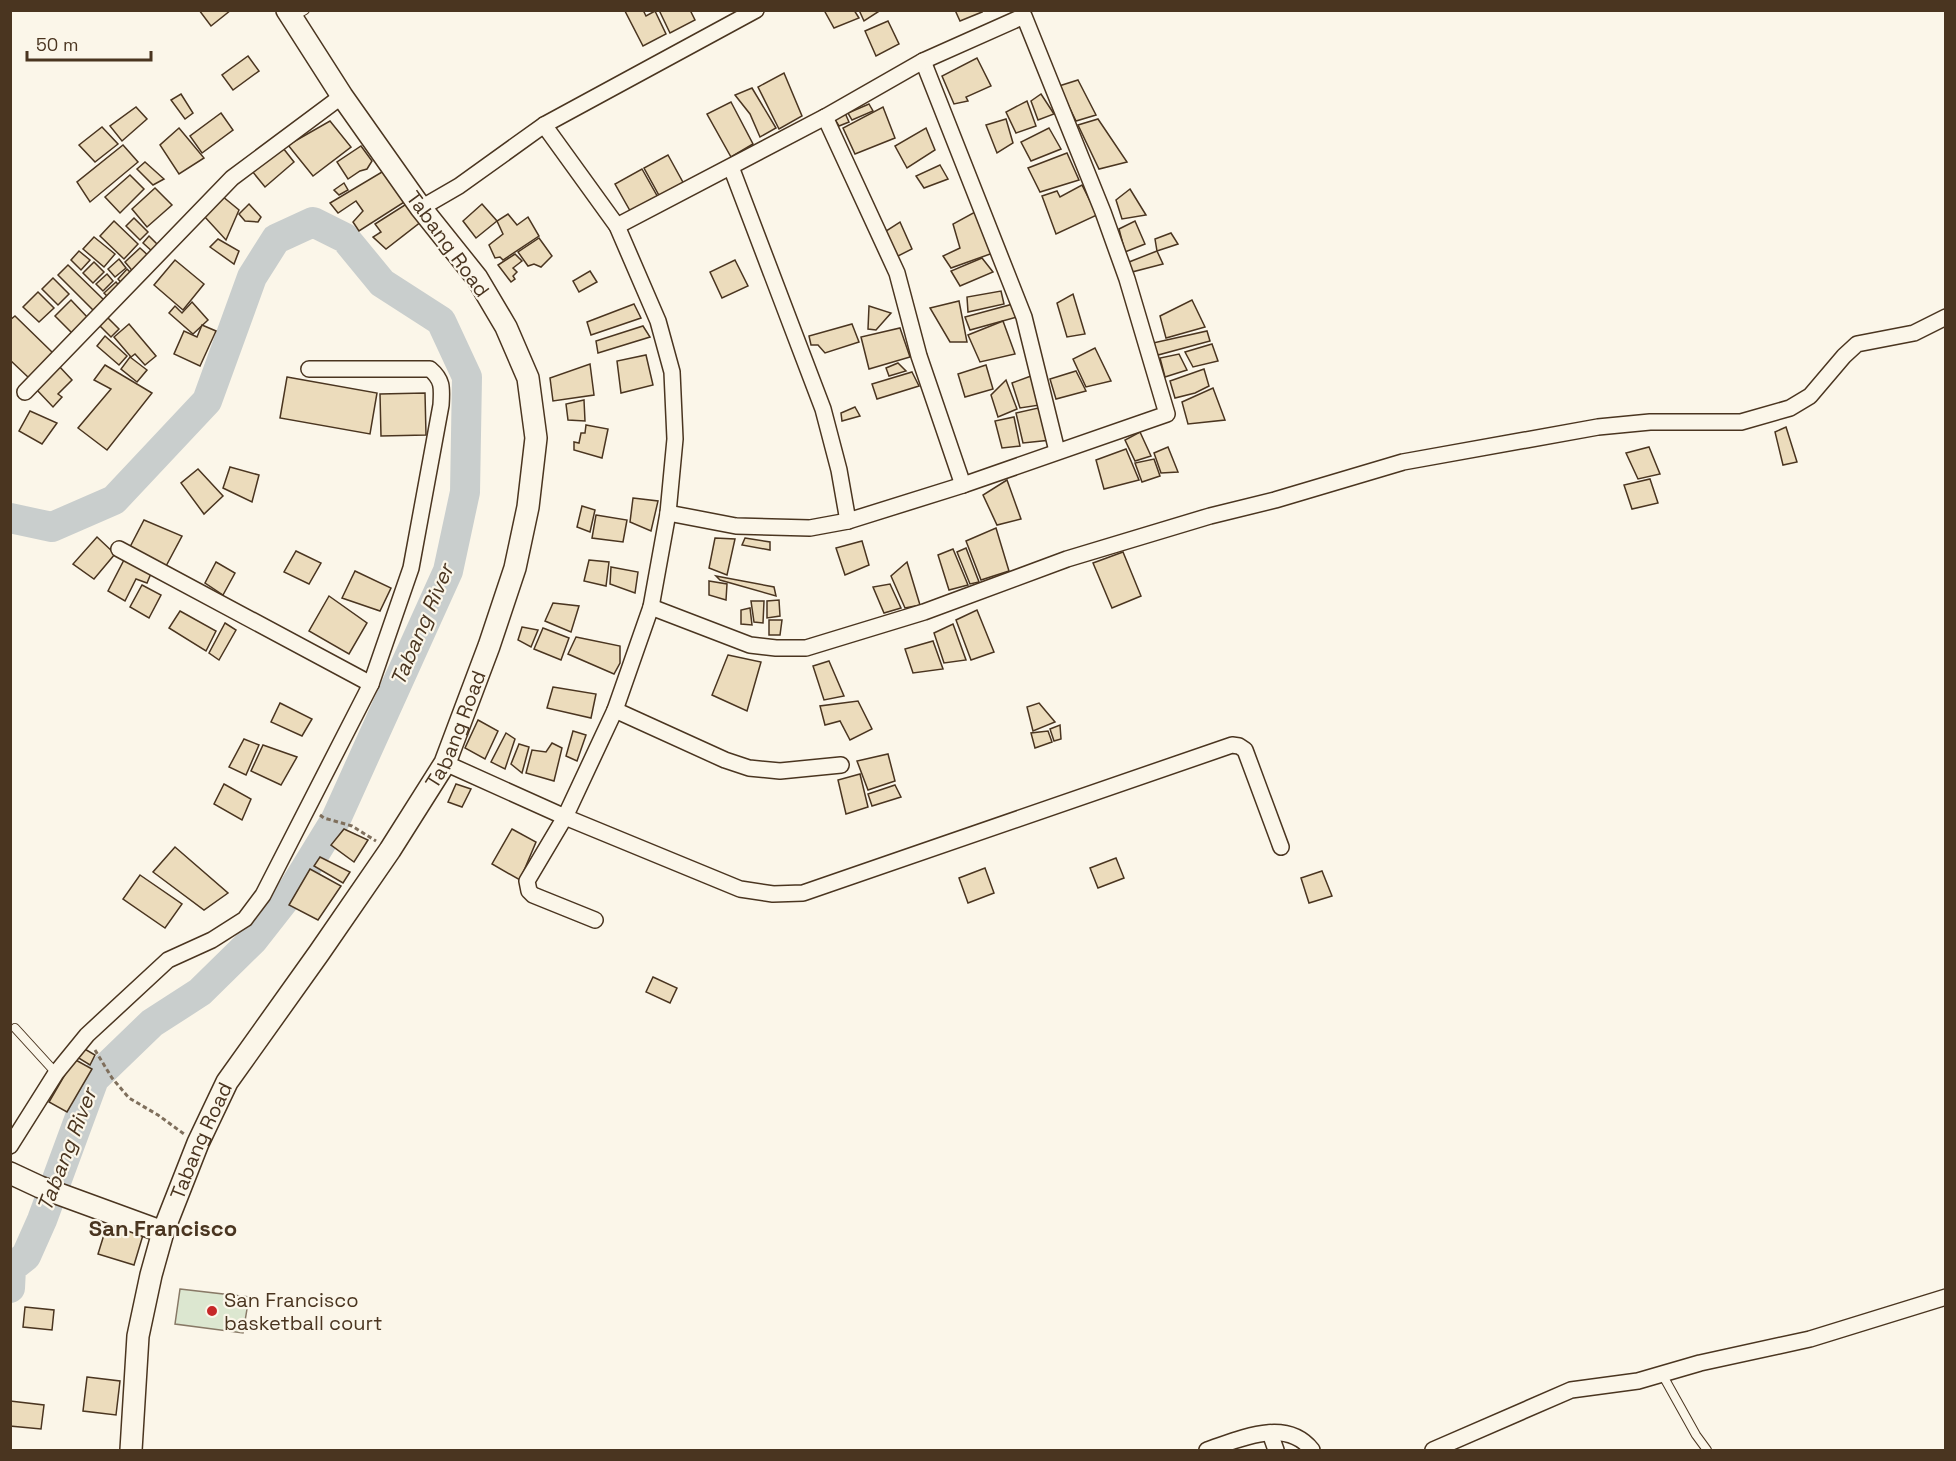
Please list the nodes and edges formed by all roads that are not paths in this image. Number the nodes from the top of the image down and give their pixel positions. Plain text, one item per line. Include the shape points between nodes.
1 (756, 10) edge
2 (295, 13) edge
3 (922, 62) junction
4 (342, 96) junction
5 (825, 117) junction
6 (544, 125) junction
7 (731, 167) junction
8 (421, 208) junction
9 (617, 226) junction
10 (1946, 317) edge
11 (309, 369) dead end
12 (24, 392) dead end
13 (1058, 452) junction
14 (963, 485) junction
15 (668, 513) junction
16 (848, 521) junction
17 (119, 549) dead end
18 (651, 607) junction
19 (372, 684) junction
20 (615, 710) junction
21 (445, 763) junction
22 (841, 765) dead end
23 (565, 817) junction
24 (1281, 846) dead end
25 (595, 920) dead end
26 (15, 1028) dead end
27 (56, 1072) junction
28 (10, 1146) edge
29 (10, 1173) edge
30 (163, 1232) junction
31 (1946, 1296) edge
32 (1662, 1374) junction
33 (1270, 1433) junction
34 (131, 1450) edge
35 (1207, 1450) edge
36 (1276, 1450) edge
37 (1312, 1450) edge
38 (1433, 1450) edge
39 (1707, 1450) edge

1 - 6 street
2 - 4 main road, Tabang Road
3 - 5 street
3 - 13 street via 1024,317
3 - 13 street via 1024,16 1127,279 1167,414
4 - 8 main road, Tabang Road
4 - 12 street via 231,178
5 - 7 street
5 - 14 street via 897,273 919,356
6 - 8 street via 459,186
6 - 9 street
7 - 9 street
7 - 16 street via 823,409
8 - 21 main road, Tabang Road via 477,278 506,327 528,378 536,438 516,568
9 - 15 street via 658,321 672,372 675,439
10 - 18 street via 1914,333 1857,344 1810,396 1790,408 1741,422 1650,422 1598,427 1403,462 1067,559 924,612 806,648 750,645
11 - 19 street via 430,369 439,376 442,389 411,568
13 - 14 street
14 - 16 street
15 - 16 street via 736,526 810,528
15 - 18 street
17 - 19 street
18 - 20 street
19 - 27 street via 263,895 245,919 212,940 168,960 87,1035
20 - 22 street via 749,768 780,771
20 - 23 street
21 - 23 street
21 - 30 main road, Tabang Road via 320,953 227,1082
23 - 24 street via 740,889 803,893 1232,745 1245,750
23 - 25 street via 527,881 528,887 533,895
26 - 27 lane
27 - 28 street
29 - 30 main road
30 - 34 main road, Tabang Road via 138,1336
31 - 32 street via 1810,1339
32 - 38 street via 1571,1390
32 - 39 lane
33 - 35 street
33 - 36 street
33 - 37 street via 1286,1432

